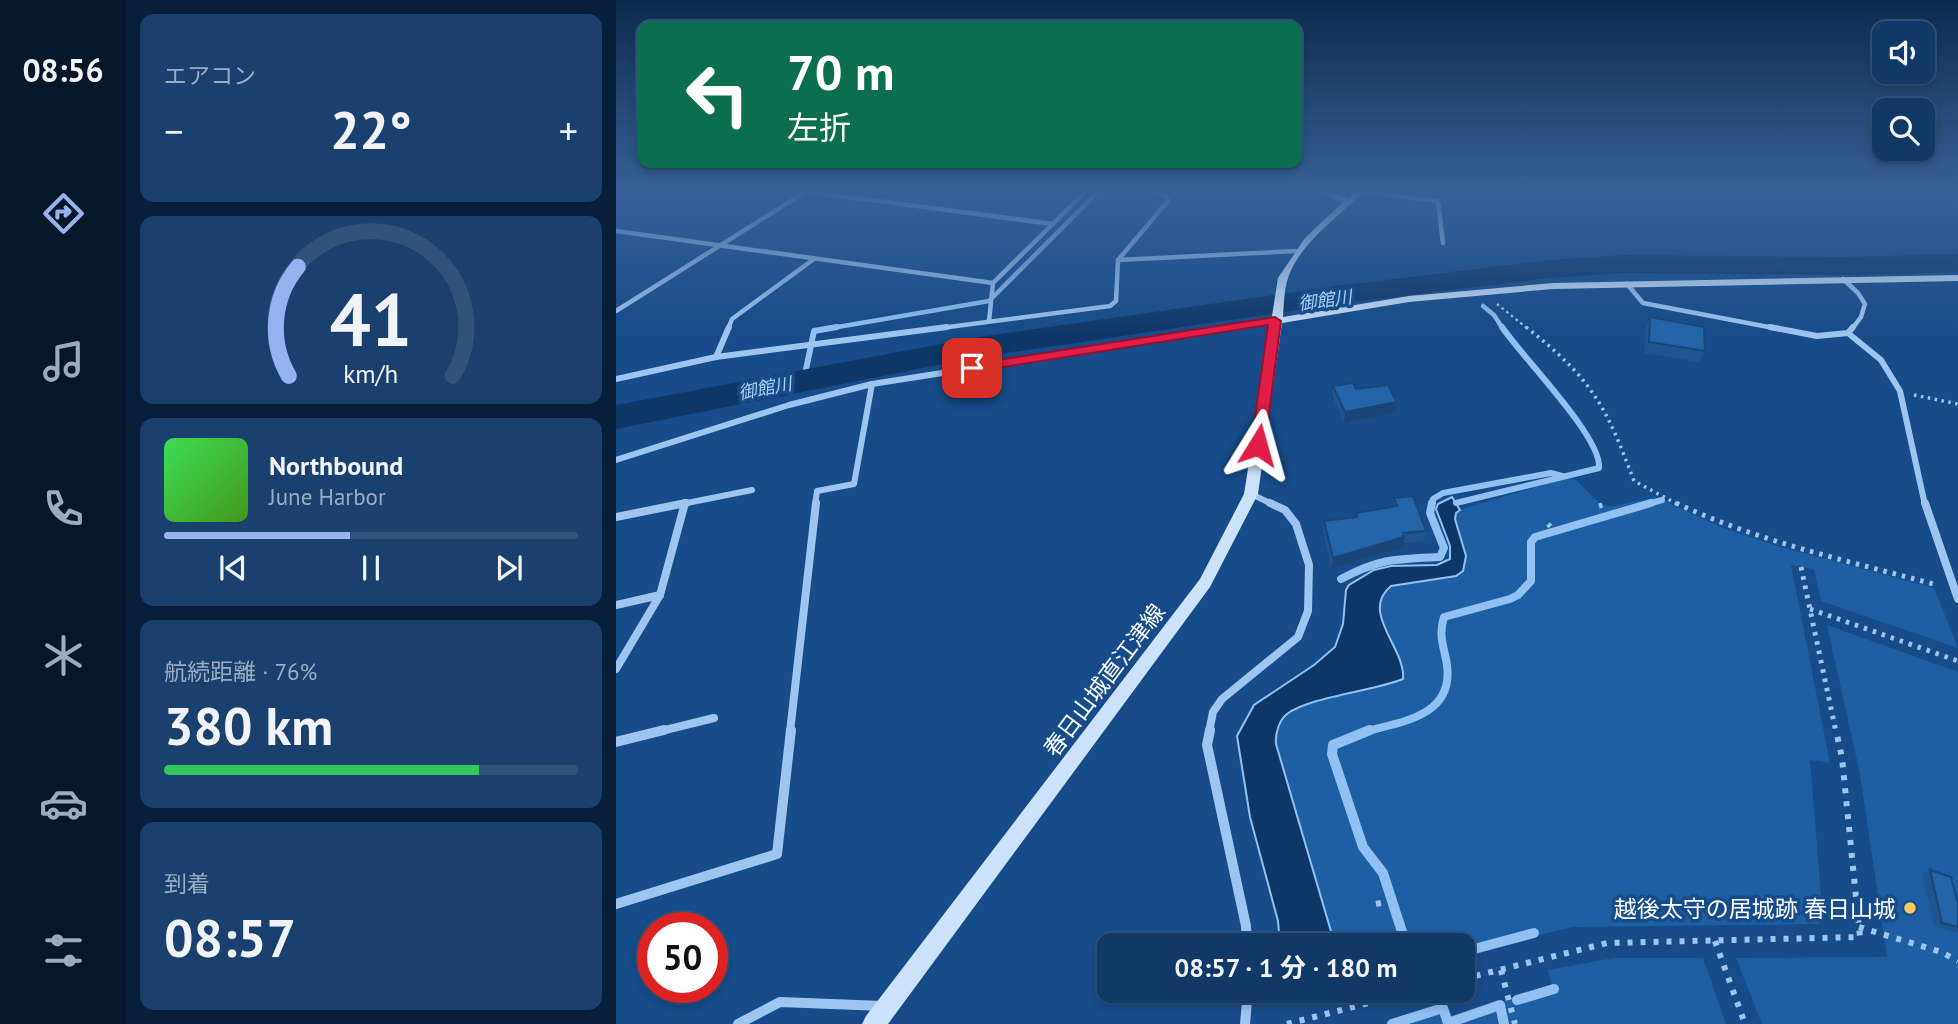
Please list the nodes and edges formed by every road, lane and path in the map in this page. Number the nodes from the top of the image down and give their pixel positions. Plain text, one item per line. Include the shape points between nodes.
1 (671, 239) edge
2 (732, 239) edge
3 (1038, 239) edge
4 (1136, 239) edge
5 (1309, 239) edge
6 (1442, 239) edge
7 (1443, 243) dead end
8 (721, 246) junction
9 (1296, 251) junction
10 (814, 259) junction
11 (1118, 260) junction
12 (1958, 278) edge
13 (1843, 279) junction
14 (993, 283) junction
15 (1627, 284) junction
16 (1485, 290) junction
17 (617, 310) edge
18 (1276, 313) junction
19 (989, 321) junction
20 (1848, 332) junction
21 (716, 356) junction
22 (616, 379) edge
23 (872, 384) junction
24 (1900, 391) junction
25 (1958, 404) edge
26 (616, 460) edge
27 (752, 490) dead end
28 (1251, 494) junction
29 (685, 503) junction
30 (616, 517) edge
31 (1801, 568) dead end
32 (1955, 590) junction
33 (660, 595) junction
34 (1958, 599) edge
35 (616, 605) edge
36 (1810, 609) junction
37 (1958, 661) edge
38 (616, 669) edge
39 (714, 718) dead end
40 (616, 742) edge
41 (1386, 902) dead end
42 (616, 904) edge
43 (1377, 904) dead end
44 (1859, 927) junction
45 (1246, 933) edge
46 (1715, 941) junction
47 (1958, 961) edge
48 (1501, 970) junction
49 (1475, 976) edge
50 (1247, 1003) edge
51 (1369, 1003) edge
52 (887, 1007) junction
53 (738, 1024) edge
54 (874, 1024) edge
55 (1245, 1024) edge
56 (1287, 1024) edge
57 (1515, 1024) edge
58 (1745, 1024) edge

1 - 8 street
2 - 8 street
3 - 14 street
4 - 11 street
5 - 9 main road
6 - 7 street
8 - 10 street
8 - 17 street
9 - 11 street
9 - 18 main road, 春日山城直江津線 via 1283,278
10 - 14 street
10 - 21 street via 733,319
11 - 19 street via 1116,301 1110,306
12 - 13 main road
13 - 15 main road
13 - 20 street via 1863,295 1866,305
14 - 19 street
15 - 16 main road
15 - 20 street via 1643,303 1816,336
16 - 18 main road
16 - 32 path via 1592,388 1639,486 1716,522
18 - 23 street
18 - 28 main road, 春日山城直江津線
19 - 21 street
20 - 24 street via 1881,360
21 - 22 street
23 - 26 street
23 - 42 street via 854,484 817,491 777,855
24 - 25 path
24 - 32 street via 1922,495
27 - 29 street
28 - 45 street via 1291,517 1309,565 1308,611 1298,637 1222,699 1213,712 1209,734
28 - 52 main road, 春日山城直江津線 via 1205,583
29 - 30 street
29 - 33 street
31 - 36 path
32 - 34 street
33 - 35 street
33 - 38 street
36 - 37 path
36 - 44 path via 1842,758
39 - 40 street
41 - 43 path
44 - 46 path via 1860,937
44 - 47 path
46 - 48 path via 1607,943
46 - 58 path
48 - 49 path
48 - 57 path
50 - 55 street
51 - 56 path
52 - 53 street via 780,1002
52 - 54 main road, 春日山城直江津線

